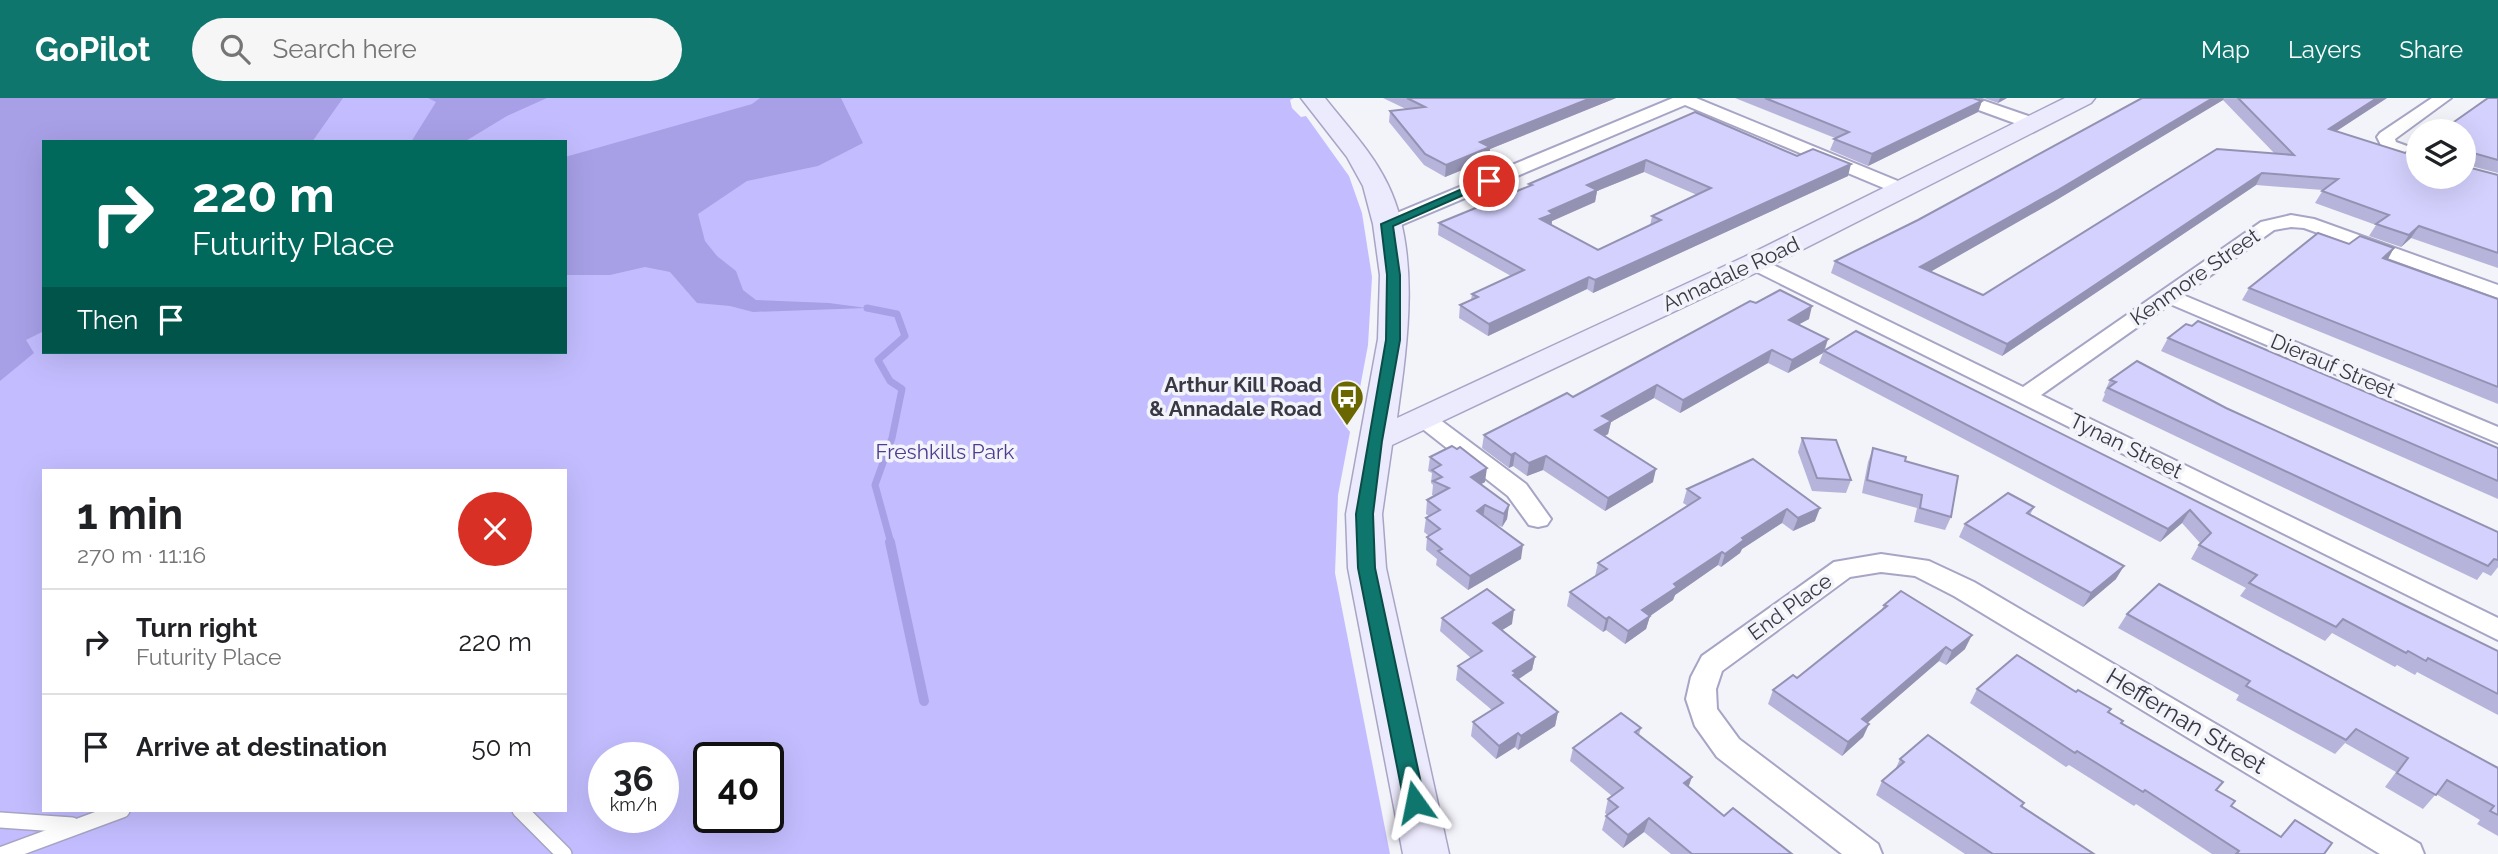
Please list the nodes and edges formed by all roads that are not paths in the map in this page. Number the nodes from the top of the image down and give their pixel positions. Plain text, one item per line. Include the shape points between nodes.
1 (1313, 98) edge
2 (1683, 98) edge
3 (1960, 98) edge
4 (2083, 98) edge
5 (2443, 98) edge
6 (2412, 119) edge
7 (2406, 123) edge
8 (2034, 124) junction
9 (2406, 151) edge
10 (1904, 190) junction
11 (1387, 224) junction
12 (1754, 263) junction
13 (2498, 292) edge
14 (2168, 296) junction
15 (2025, 396) junction
16 (1423, 418) junction
17 (2498, 436) edge
18 (1374, 441) junction
19 (1538, 519) dead end
20 (1964, 589) joint
21 (2498, 630) edge
22 (116, 812) edge
23 (522, 812) edge
24 (0, 820) edge
25 (76, 825) junction
26 (3, 854) edge
27 (564, 854) edge
28 (1426, 854) edge
29 (1866, 854) edge
30 (2408, 854) edge

1 - 11 street via 1358,155 1376,186
2 - 10 street
2 - 11 street
3 - 8 street
4 - 8 street, Annadale Road
5 - 6 street
7 - 9 street via 2386,137 2389,145
8 - 10 street, Annadale Road
10 - 12 street, Annadale Road
11 - 18 street via 1394,275 1393,340
12 - 15 street, Tynan Street
12 - 16 street, Annadale Road
13 - 14 street, Kenmore Street via 2324,228 2291,221 2268,226
14 - 15 street, Kenmore Street
14 - 17 street, Dierauf Street
15 - 21 street, Tynan Street
16 - 18 street, Annadale Road
16 - 19 street via 1517,490
18 - 28 street via 1364,514 1367,568
20 - 29 street, End Place via 1920,567 1881,563 1843,569 1712,664 1700,682 1699,704 1728,748
20 - 30 street, Heffernan Street
22 - 25 lane
23 - 27 lane
24 - 25 lane
25 - 26 lane

